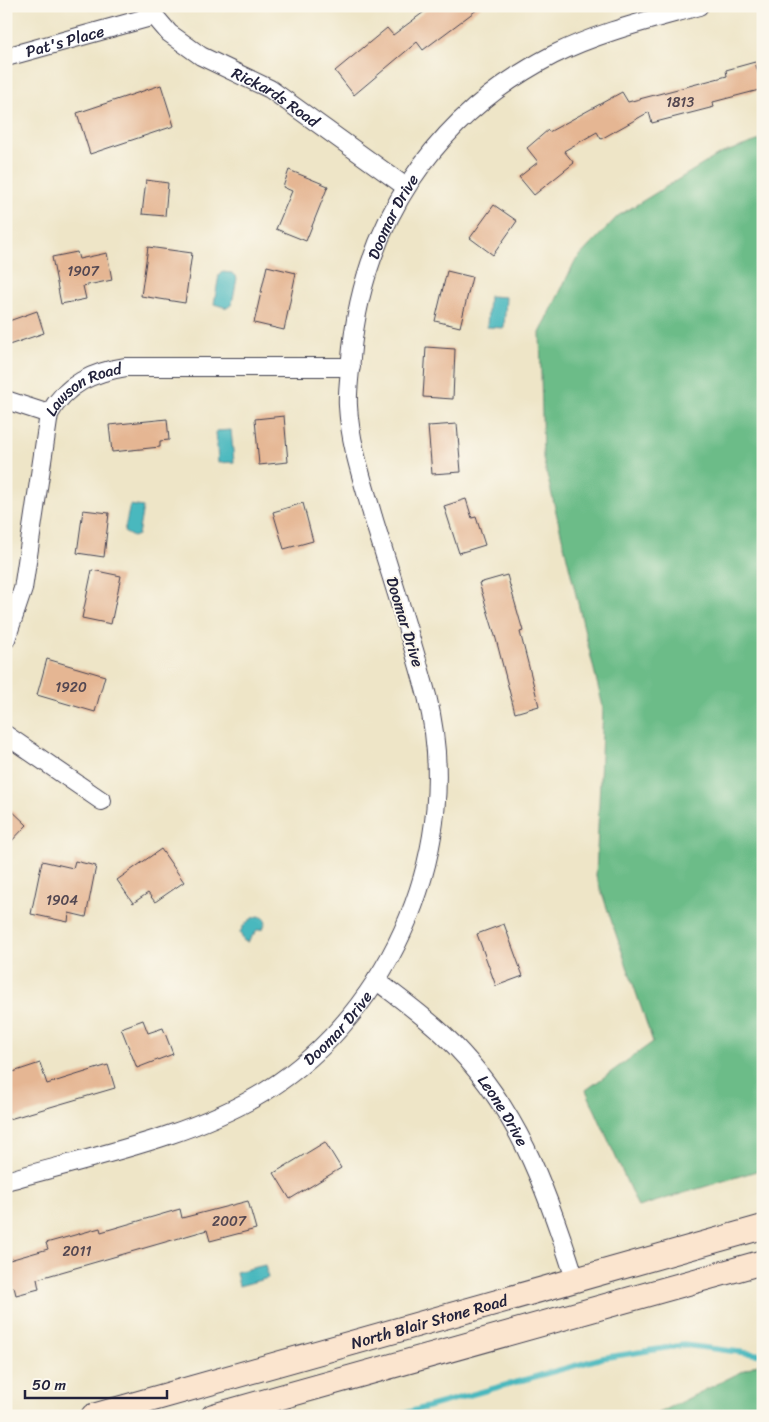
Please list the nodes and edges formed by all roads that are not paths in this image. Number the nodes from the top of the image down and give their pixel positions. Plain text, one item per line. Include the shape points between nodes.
1 (699, 6) edge
2 (150, 11) edge
3 (6, 57) edge
4 (406, 187) junction
5 (351, 367) junction
6 (6, 400) edge
7 (50, 414) junction
8 (6, 639) edge
9 (6, 735) edge
10 (102, 801) dead end
11 (376, 980) junction
12 (6, 1181) edge
13 (763, 1227) edge
14 (763, 1262) edge
15 (575, 1279) junction
16 (535, 1325) junction
17 (93, 1416) edge
18 (213, 1416) edge

1 - 4 street, Doomar Drive via 603,34 555,54 514,77 469,112 428,155
2 - 3 street, Pat's Place
2 - 4 street, Rickards Road via 170,33 201,56 270,88
4 - 5 street, Doomar Drive via 384,225 368,269 354,323
5 - 7 street, Lawson Road via 133,367 102,371 82,379 67,391
5 - 11 street, Doomar Drive via 348,405 358,465 427,698 436,770 433,825 425,866 404,930
6 - 7 street
7 - 8 street, Lawson Road via 23,590
9 - 10 street
11 - 12 street, Doomar Drive via 348,1020 306,1061 268,1090 232,1110 203,1124 162,1137
11 - 15 street, Leone Drive via 443,1034 468,1060 519,1132 552,1205
13 - 15 main road, North Blair Stone Road
14 - 16 main road, North Blair Stone Road
15 - 16 main road via 560,1303
15 - 17 main road, North Blair Stone Road
16 - 18 main road, North Blair Stone Road

